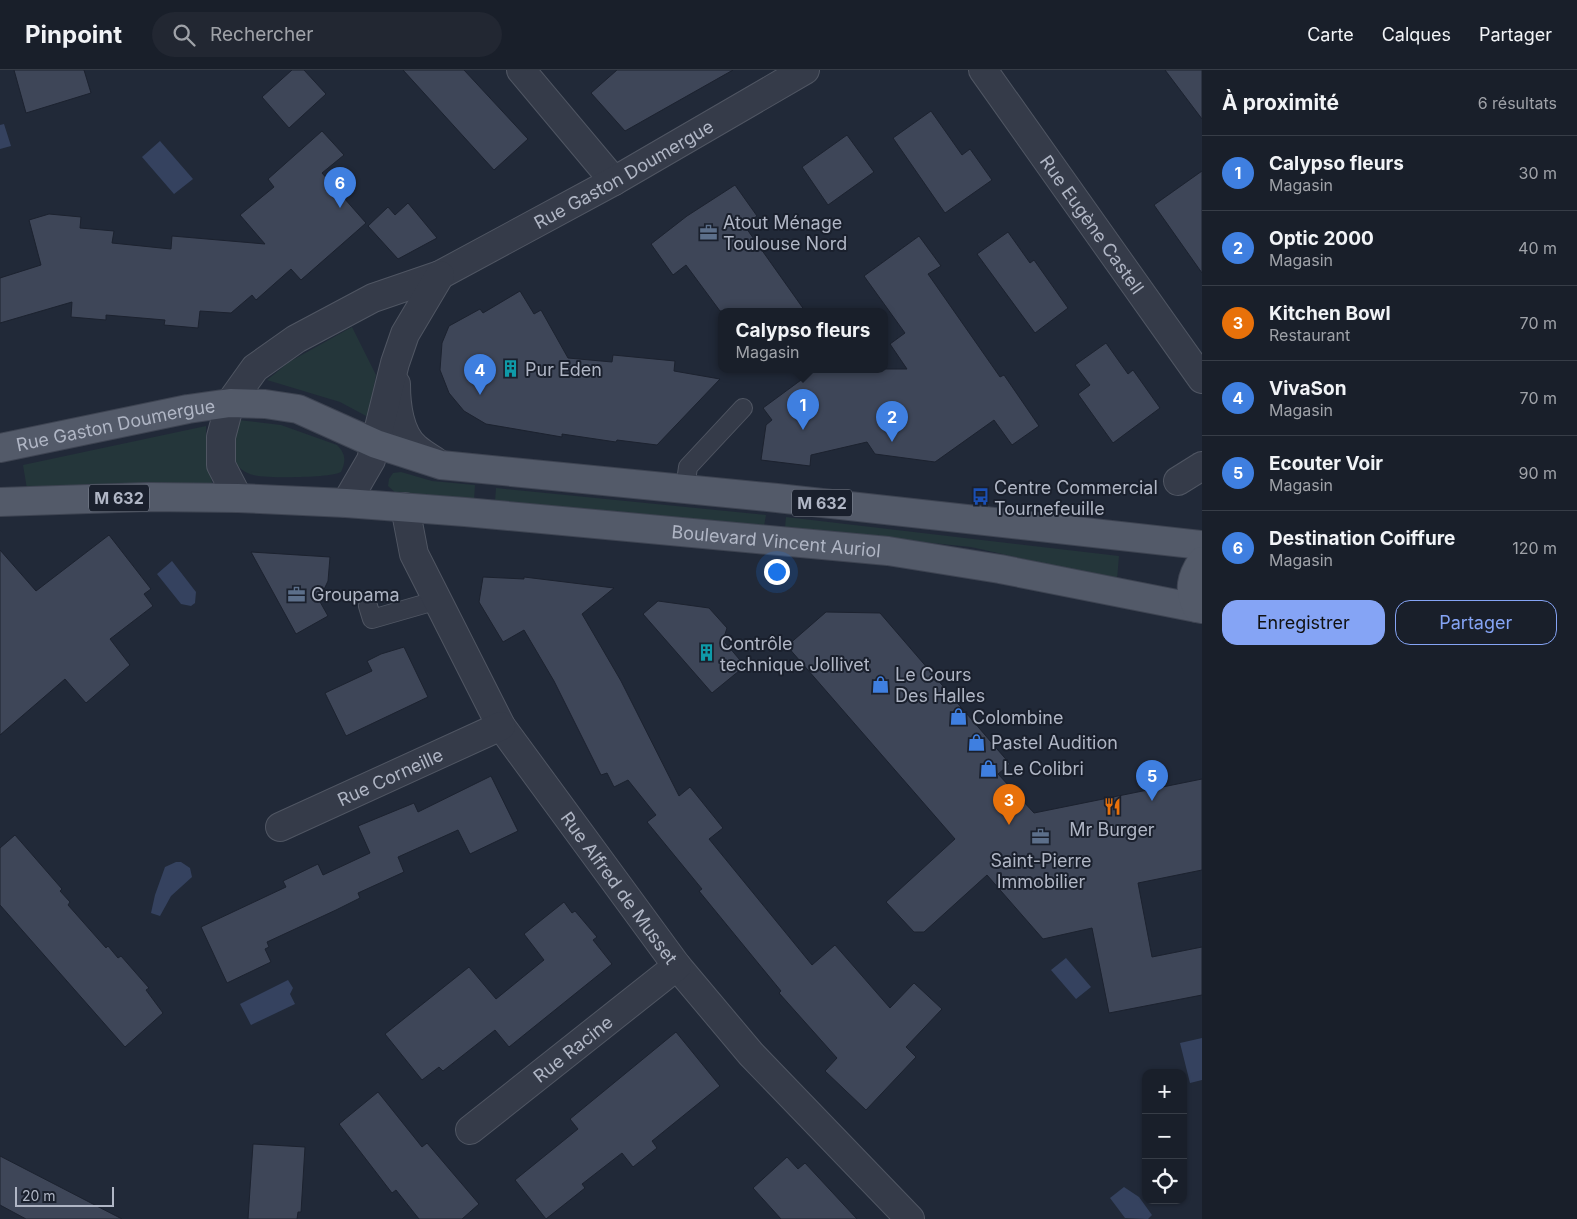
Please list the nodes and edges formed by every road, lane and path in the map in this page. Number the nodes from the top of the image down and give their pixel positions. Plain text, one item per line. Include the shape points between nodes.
1 (521, 70) edge
2 (805, 70) edge
3 (983, 70) edge
4 (614, 181) junction
5 (440, 275) junction
6 (395, 363) junction
7 (1202, 379) edge
8 (230, 403) junction
9 (743, 408) dead end
10 (376, 444) junction
11 (0, 448) edge
12 (441, 465) junction
13 (1202, 466) edge
14 (1178, 481) dead end
15 (685, 489) junction
16 (238, 498) junction
17 (0, 502) edge
18 (346, 503) junction
19 (405, 507) junction
20 (1202, 545) edge
21 (1202, 561) edge
22 (438, 600) junction
23 (368, 606) dead end
24 (1200, 608) edge
25 (501, 726) junction
26 (280, 827) dead end
27 (677, 966) junction
28 (470, 1130) dead end
29 (910, 1219) edge

1 - 4 street
2 - 4 street, Rue Gaston Doumergue
3 - 7 street, Rue Eugène Castell
4 - 5 street, Rue Gaston Doumergue
5 - 6 street via 405,334
5 - 8 street, Rue Gaston Doumergue via 373,298 296,339 255,368
6 - 10 street
6 - 12 street via 396,402 405,432 414,447
8 - 10 main road, M 632 via 298,409
8 - 11 main road, Rue Gaston Doumergue / M 632
8 - 16 street, Rue Gaston Doumergue via 221,437 221,465
9 - 15 lane via 688,467
10 - 12 main road, M 632
10 - 18 street via 371,460
12 - 15 main road, M 632
13 - 14 street
15 - 20 main road, M 632
16 - 17 main road, M 632 via 148,497
16 - 18 main road, M 632
18 - 19 main road, Boulevard Vincent Auriol / M 632
19 - 22 street, Rue Alfred de Musset via 414,554
19 - 24 main road, Boulevard Vincent Auriol / M 632 via 888,550
21 - 24 main road via 1194,572 1191,596
22 - 23 lane via 372,619
22 - 25 street, Rue Alfred de Musset
25 - 26 street, Rue Corneille
25 - 27 street, Rue Alfred de Musset
27 - 28 street, Rue Racine
27 - 29 street, Rue Alfred de Musset via 751,1054

